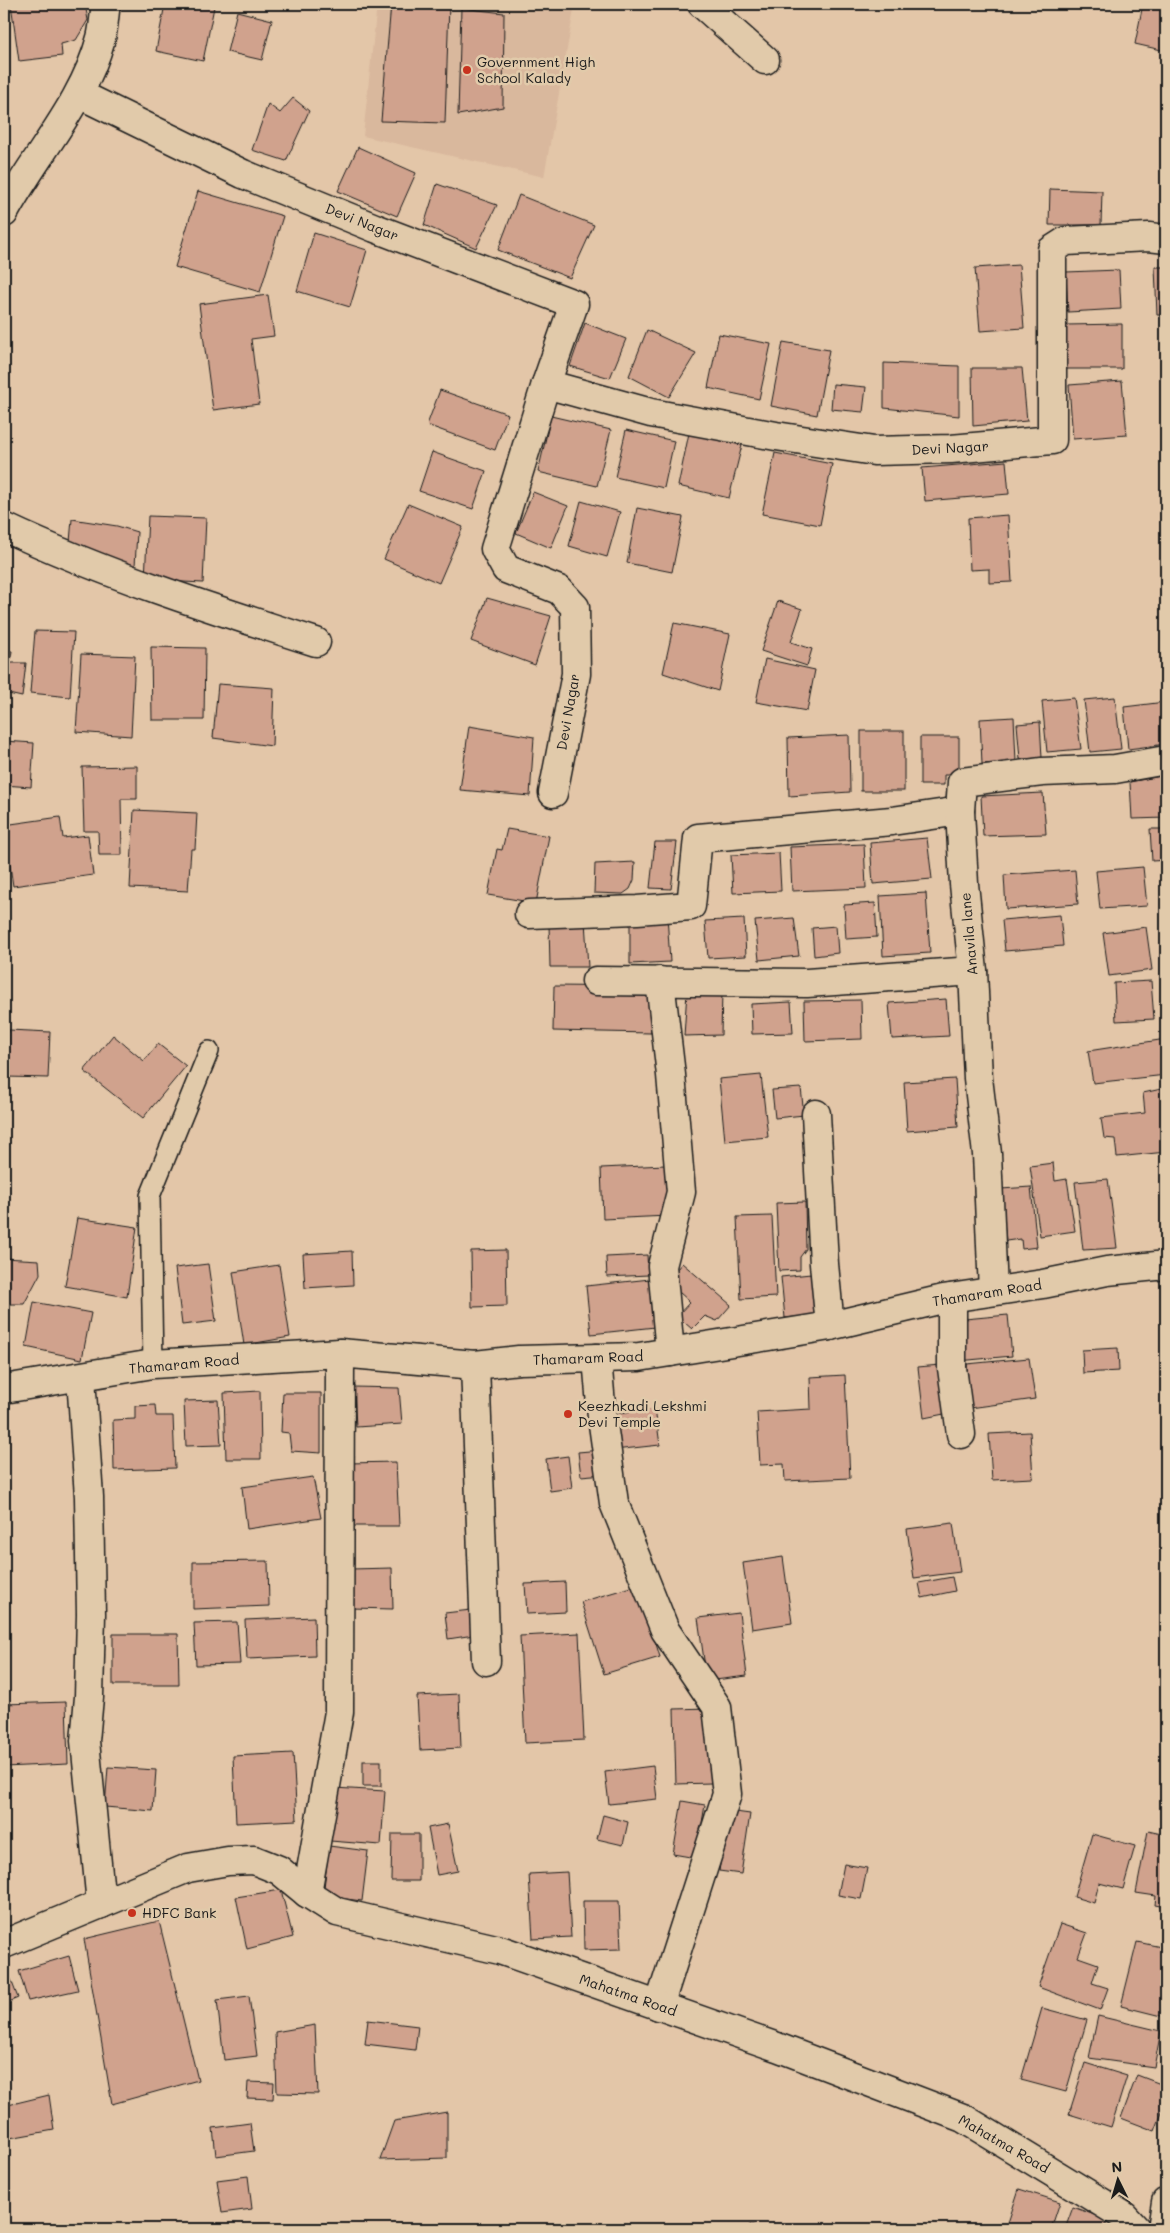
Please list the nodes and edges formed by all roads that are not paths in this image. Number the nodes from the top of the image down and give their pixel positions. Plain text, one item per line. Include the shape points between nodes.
1 (106, 4) edge
2 (702, 4) edge
3 (766, 60) dead end
4 (79, 94) junction
5 (11, 187) edge
6 (4, 213) edge
7 (1166, 239) edge
8 (546, 384) junction
9 (4, 527) edge
10 (316, 642) dead end
11 (1166, 760) edge
12 (553, 793) dead end
13 (960, 811) junction
14 (529, 914) dead end
15 (973, 971) junction
16 (596, 981) dead end
17 (660, 982) junction
18 (209, 1051) dead end
19 (816, 1114) dead end
20 (1166, 1265) edge
21 (993, 1291) junction
22 (952, 1298) junction
23 (830, 1326) junction
24 (670, 1352) junction
25 (340, 1353) junction
26 (597, 1358) junction
27 (153, 1364) junction
28 (475, 1365) junction
29 (81, 1376) junction
30 (4, 1390) edge
31 (961, 1434) dead end
32 (486, 1661) dead end
33 (307, 1892) junction
34 (100, 1904) junction
35 (4, 1944) edge
36 (659, 2006) junction
37 (1166, 2202) edge
38 (1136, 2229) edge
39 (1162, 2229) edge

1 - 4 street via 101,38
2 - 3 street
4 - 5 street
4 - 8 street, Devi Nagar via 243,174 574,304
5 - 6 street
7 - 8 street, Devi Nagar via 1066,241 1052,250 1052,440 951,449 874,451 651,413
8 - 12 street, Devi Nagar via 495,549 506,569 559,590 575,607 576,674
9 - 10 street via 63,554
11 - 13 street, Anavila lane via 962,782
13 - 14 street via 892,821 698,838 691,906
13 - 15 street, Anavila lane
15 - 17 street via 807,983
15 - 21 street, Anavila lane via 978,1078 987,1154
16 - 17 street
17 - 24 street via 681,1192 662,1266
18 - 27 lane via 150,1196
19 - 23 street
20 - 21 street, Thamaram Road via 1107,1271
21 - 22 street, Thamaram Road
22 - 23 street, Thamaram Road
22 - 31 street via 952,1368
23 - 24 street, Thamaram Road
24 - 26 street, Thamaram Road
25 - 27 street, Thamaram Road
25 - 28 street, Thamaram Road
25 - 33 street via 339,1712
26 - 28 street, Thamaram Road
26 - 36 street via 614,1503 664,1630 717,1707 727,1794
27 - 29 street, Thamaram Road
28 - 32 street
29 - 30 street, Thamaram Road
29 - 34 street via 89,1497 91,1614 89,1697 84,1741
33 - 34 street, Mahatma Road via 279,1870 254,1860 228,1861 188,1868
33 - 36 street, Mahatma Road via 337,1912 500,1950
34 - 35 street, Mahatma Road
36 - 38 street, Mahatma Road via 963,2118 1124,2216
37 - 39 street

